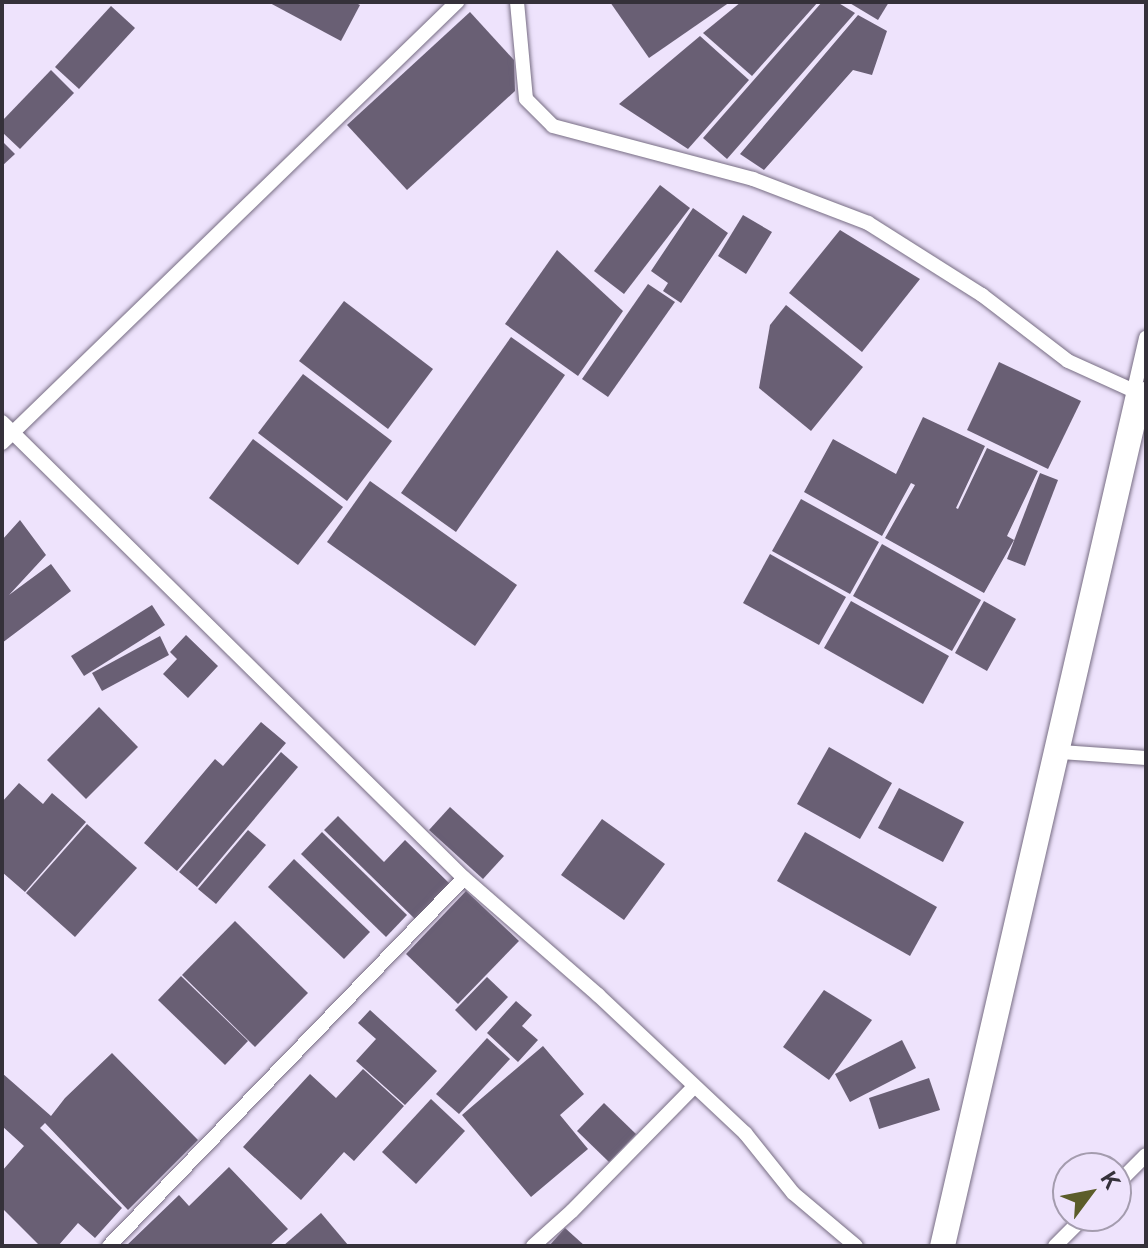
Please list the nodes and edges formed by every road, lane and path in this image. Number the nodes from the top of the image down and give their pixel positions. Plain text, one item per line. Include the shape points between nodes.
1 (457, 2) edge
2 (517, 2) edge
3 (1146, 338) edge
4 (1139, 389) edge
5 (5, 432) edge
6 (1061, 752) junction
7 (1146, 758) edge
8 (464, 878) junction
9 (694, 1087) junction
10 (109, 1246) edge
11 (533, 1246) edge
12 (856, 1246) edge
13 (937, 1246) edge
14 (948, 1246) edge

1 - 5 street
2 - 4 street via 526,99 553,126 753,179 868,223 982,295 1068,361
3 - 4 street
4 - 6 street
4 - 13 street
5 - 8 street
6 - 7 street
6 - 14 street
8 - 9 street
8 - 10 street
9 - 11 street
9 - 12 street via 761,1150 793,1193

